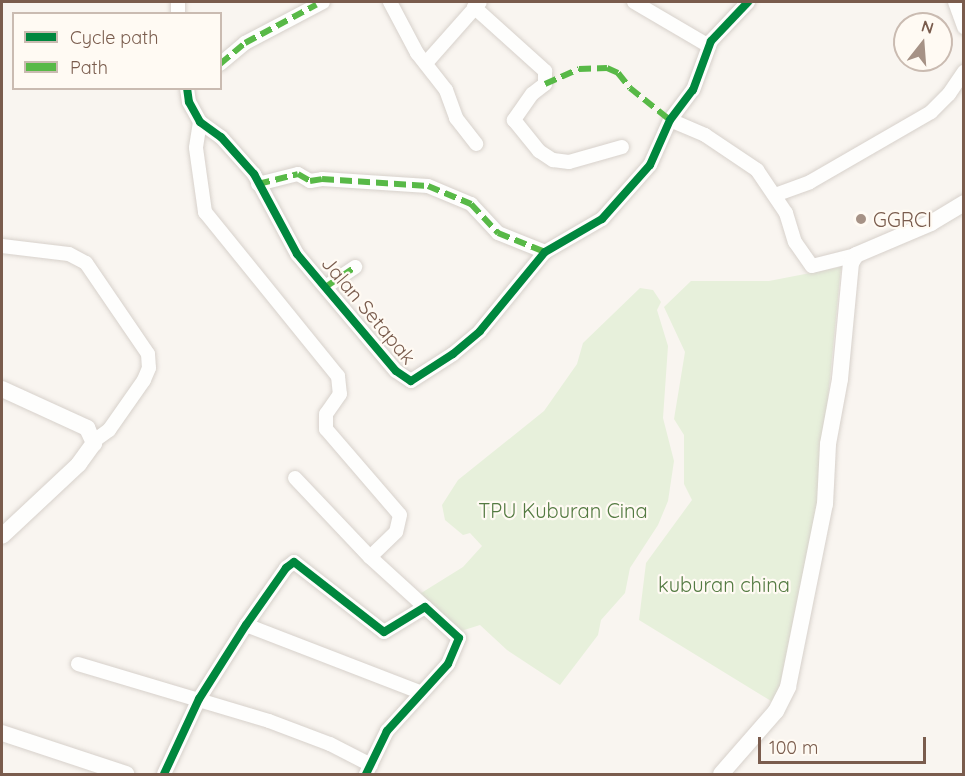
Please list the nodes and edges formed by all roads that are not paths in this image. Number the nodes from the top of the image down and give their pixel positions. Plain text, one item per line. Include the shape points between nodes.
1 (390, 2) edge
2 (634, 2) edge
3 (748, 2) edge
4 (955, 2) edge
5 (319, 3) edge
6 (477, 4) edge
7 (963, 27) edge
8 (709, 46) junction
9 (222, 62) edge
10 (426, 63) junction
11 (963, 72) edge
12 (188, 95) edge
13 (670, 120) junction
14 (200, 123) junction
15 (476, 144) dead end
16 (622, 147) dead end
17 (258, 184) junction
18 (775, 195) junction
19 (963, 203) edge
20 (2, 246) edge
21 (544, 252) junction
22 (856, 255) junction
23 (355, 267) dead end
24 (327, 286) junction
25 (2, 389) edge
26 (94, 441) junction
27 (295, 478) dead end
28 (2, 536) edge
29 (370, 557) junction
30 (425, 607) junction
31 (246, 626) junction
32 (78, 664) dead end
33 (420, 692) junction
34 (199, 699) junction
35 (2, 733) edge
36 (369, 770) edge
37 (126, 774) edge
38 (164, 774) edge
39 (721, 774) edge

1 - 10 street
2 - 8 street
3 - 8 street, Jalan Setapak
4 - 7 street
5 - 9 street via 245,43
6 - 10 street
6 - 16 street via 545,70 545,84 532,94 514,120 539,151 553,160 569,162
8 - 13 street, Jalan Setapak via 693,90
10 - 15 street via 446,90 463,129
11 - 18 street via 931,112 810,182
12 - 14 street, Jalan Setapak
13 - 18 street via 731,150 757,170
13 - 21 street, Jalan Setapak via 650,165 602,219
14 - 17 street, Jalan Setapak via 221,137
14 - 29 street via 196,148 205,213 338,376 340,394 326,414 326,429 400,515 396,532
17 - 21 street via 298,174 310,181 322,178 429,186 471,204 498,232
17 - 24 street, Jalan Setapak via 285,236
18 - 22 street via 786,213 795,242 812,266
19 - 22 street via 931,223
20 - 26 street via 69,254 86,263 148,354 149,368 144,380 109,430
21 - 24 street, Jalan Setapak via 480,331 411,381 396,371
22 - 39 street via 828,444 825,504 788,687 776,711
23 - 24 street
25 - 26 street via 87,428
26 - 28 street via 79,464
27 - 29 street
29 - 30 street
30 - 31 street via 384,632 294,562
30 - 33 street via 459,638 448,664
31 - 33 street
31 - 34 street
32 - 34 street
33 - 36 street via 387,730
34 - 36 street via 330,744
34 - 38 street
35 - 37 street

